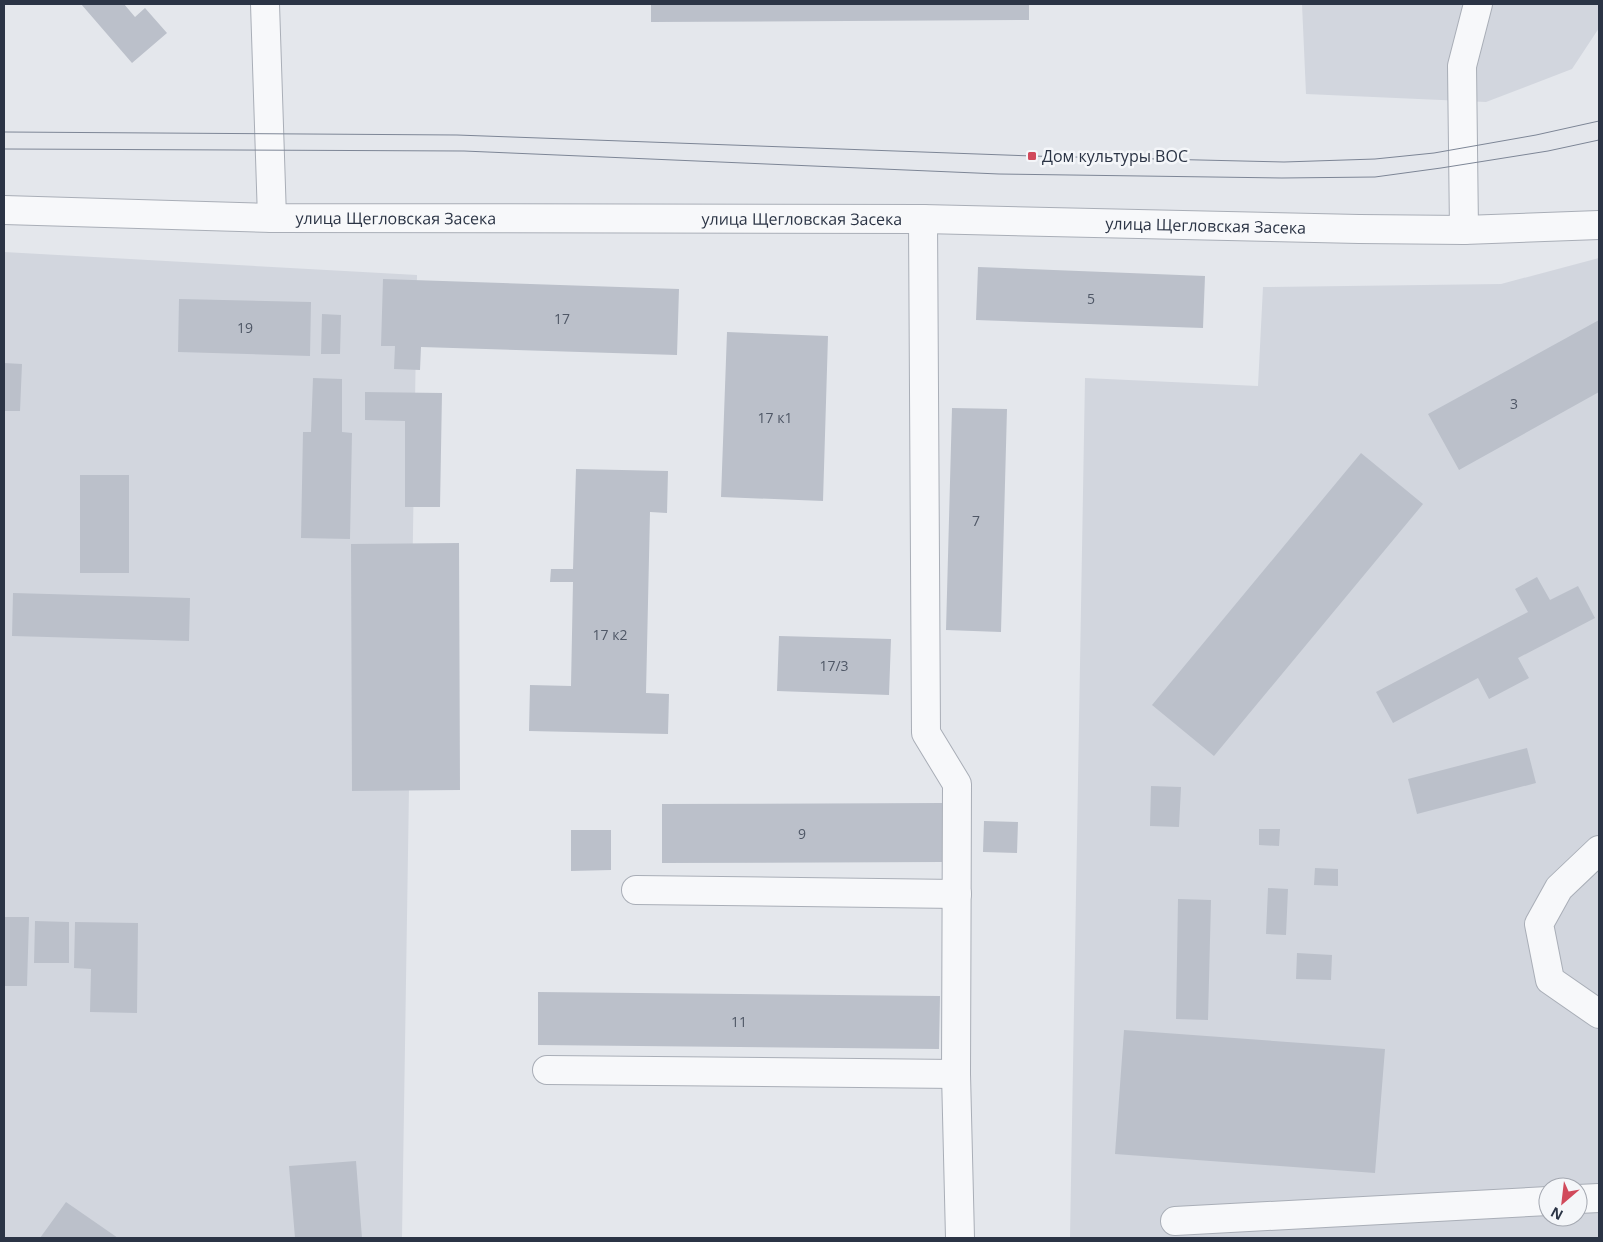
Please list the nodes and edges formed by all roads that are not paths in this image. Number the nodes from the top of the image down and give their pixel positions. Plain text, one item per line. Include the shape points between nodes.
1 (265, 4) edge
2 (1478, 4) edge
3 (4, 210) edge
4 (272, 218) junction
5 (923, 219) junction
6 (1599, 225) edge
7 (1464, 230) junction
8 (1599, 850) edge
9 (636, 890) dead end
10 (958, 894) junction
11 (1599, 1014) edge
12 (547, 1070) dead end
13 (956, 1074) junction
14 (1538, 1202) edge
15 (1175, 1221) dead end
16 (960, 1238) edge

1 - 4 street
2 - 7 street via 1462,66
3 - 4 street, улица Щегловская Засека
4 - 5 street, улица Щегловская Засека
5 - 7 street, улица Щегловская Засека
5 - 10 street via 926,733 957,784
6 - 7 street, улица Щегловская Засека
8 - 11 street via 1559,888 1539,924 1550,980
9 - 10 street
10 - 13 street
12 - 13 street
13 - 16 street
14 - 15 street

